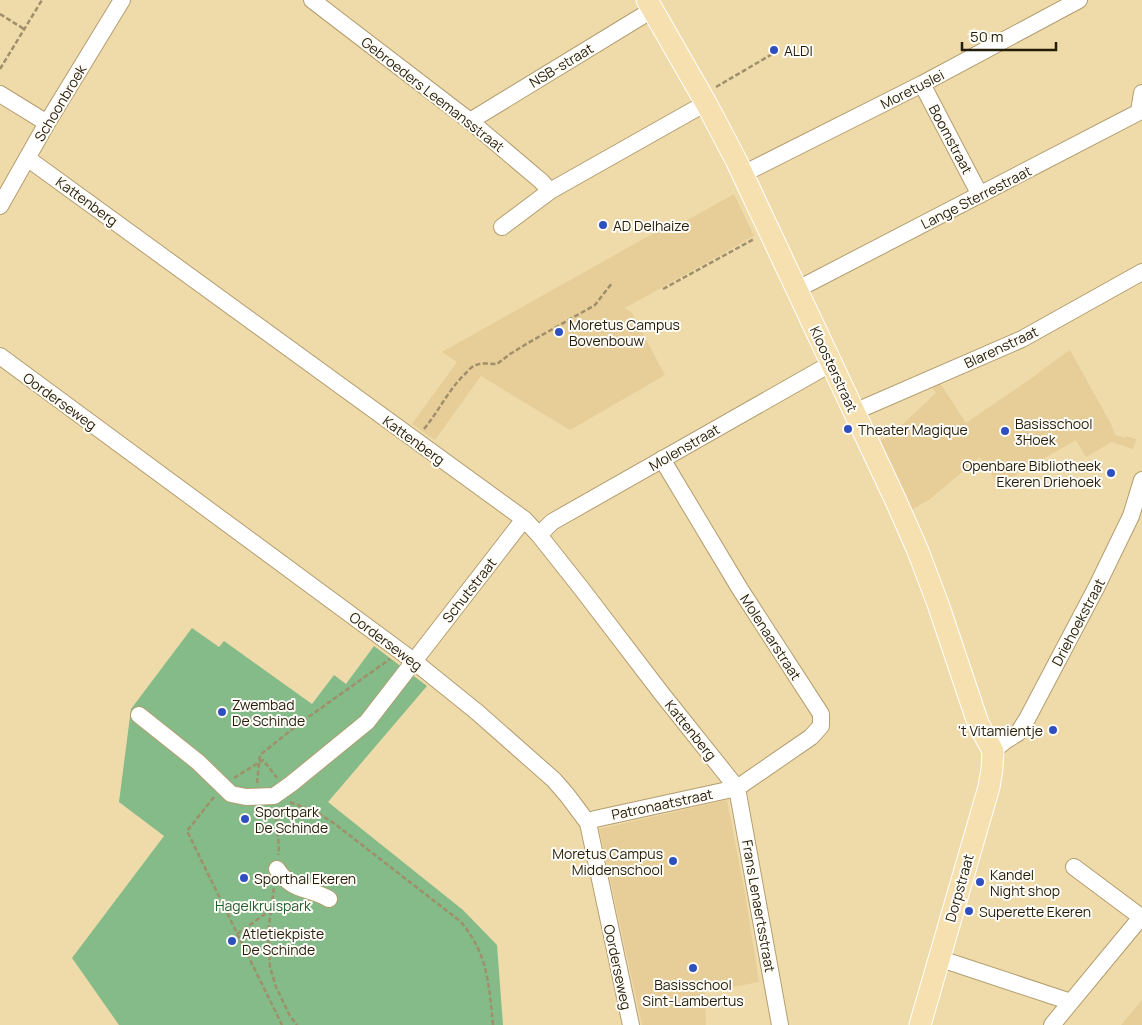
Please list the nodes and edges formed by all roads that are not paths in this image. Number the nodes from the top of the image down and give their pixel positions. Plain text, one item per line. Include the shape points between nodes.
1 (312, 0) edge
2 (1079, 0) edge
3 (118, 1) edge
4 (649, 5) edge
5 (922, 84) junction
6 (1142, 93) edge
7 (0, 94) edge
8 (704, 99) junction
9 (1141, 112) edge
10 (470, 121) junction
11 (47, 123) junction
12 (27, 158) junction
13 (743, 174) junction
14 (550, 191) junction
15 (980, 195) junction
16 (0, 206) edge
17 (502, 227) dead end
18 (1142, 272) edge
19 (796, 290) junction
20 (0, 356) edge
21 (832, 363) junction
22 (854, 412) junction
23 (662, 459) junction
24 (1142, 480) edge
25 (524, 520) junction
26 (539, 535) junction
27 (414, 662) junction
28 (139, 715) dead end
29 (993, 751) junction
30 (738, 788) junction
31 (588, 823) junction
32 (1074, 867) dead end
33 (276, 869) road end
34 (329, 898) dead end
35 (1141, 916) edge
36 (937, 962) junction
37 (1071, 1002) junction
38 (631, 1025) edge
39 (780, 1025) edge
40 (920, 1025) edge
41 (1052, 1025) edge

1 - 10 street, Gebroeders Leemansstraat
2 - 5 street, Moretuslei
3 - 11 street, Schoonbroek
4 - 8 main road, Kloosterstraat
4 - 10 street, NSB-straat
5 - 13 street, Moretuslei
5 - 15 street, Boomstraat
6 - 9 street, Lange Sterrestraat
7 - 11 street
8 - 13 main road, Kloosterstraat
8 - 14 street
9 - 15 street, Lange Sterrestraat
10 - 14 street, Gebroeders Leemansstraat
11 - 12 street, Schoonbroek
12 - 16 street, Schoonbroek
12 - 25 street, Kattenberg
13 - 19 main road, Kloosterstraat
14 - 17 street
15 - 19 street, Lange Sterrestraat
18 - 22 street, Blarenstraat via 1022,339
19 - 21 main road, Kloosterstraat
20 - 27 street, Oorderseweg
21 - 22 main road, Kloosterstraat
21 - 23 street, Molenstraat
22 - 29 main road, Kloosterstraat via 918,551 978,724
23 - 26 street, Molenstraat via 552,522
23 - 30 street, Molenaarstraat via 740,589 822,714 821,726 811,736
24 - 29 street, Driehoekstraat via 1131,516 1027,720 1018,733
25 - 26 street, Kattenberg
25 - 27 street, Schutstraat
26 - 30 street, Kattenberg
27 - 28 street, Schutstraat via 367,722 292,784 279,792 256,797 231,794 198,762
27 - 31 street, Oorderseweg via 554,780
29 - 36 main road, Dorpstraat via 989,787
30 - 31 street, Patronaatstraat
30 - 39 street, Frans Lenaertsstraat
31 - 38 street, Oorderseweg
32 - 35 street
33 - 34 street via 291,885
35 - 37 street
36 - 37 street via 950,962
36 - 40 main road, Dorpstraat
37 - 41 street

